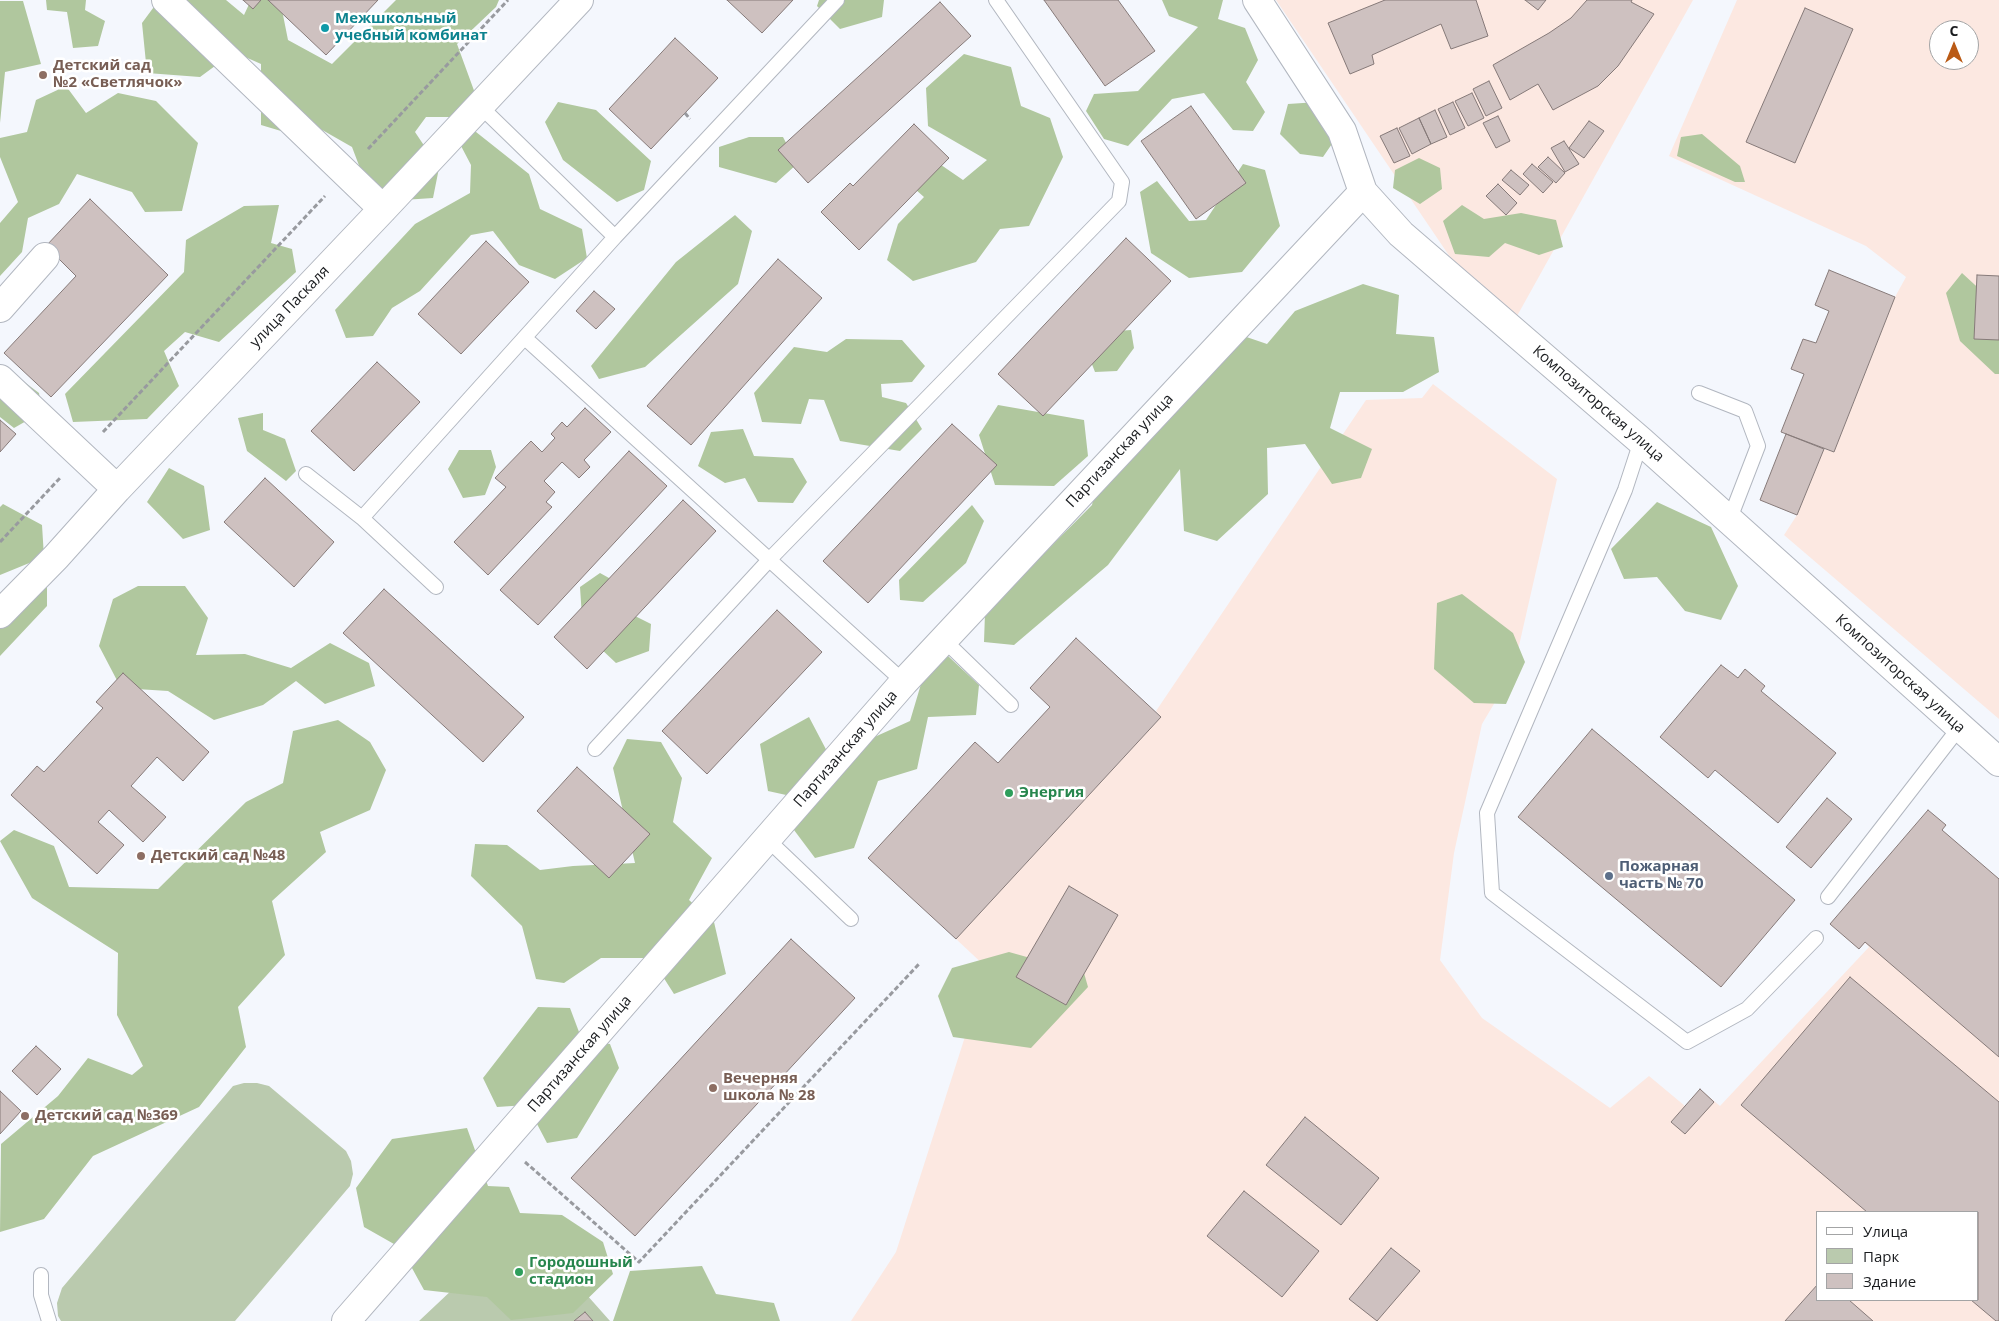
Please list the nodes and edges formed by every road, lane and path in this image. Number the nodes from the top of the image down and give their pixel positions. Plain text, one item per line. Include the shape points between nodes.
1 (166, 0) edge
2 (508, 0) edge
3 (580, 0) edge
4 (837, 0) edge
5 (996, 0) edge
6 (1257, 0) edge
7 (480, 106) junction
8 (346, 173) junction
9 (1363, 192) junction
10 (383, 210) junction
11 (614, 237) junction
12 (45, 258) dead end
13 (0, 308) edge
14 (525, 338) junction
15 (0, 380) edge
16 (1699, 392) dead end
17 (1641, 441) junction
18 (81, 455) junction
19 (306, 474) dead end
20 (117, 489) junction
21 (362, 518) junction
22 (1729, 520) junction
23 (0, 542) edge
24 (769, 560) junction
25 (436, 587) dead end
26 (0, 614) edge
27 (944, 640) junction
28 (904, 682) junction
29 (1011, 705) dead end
30 (1959, 728) junction
31 (595, 749) dead end
32 (1999, 762) edge
33 (767, 839) junction
34 (1828, 897) dead end
35 (851, 919) dead end
36 (1816, 938) dead end
37 (918, 964) dead end
38 (502, 1142) junction
39 (41, 1275) dead end
40 (49, 1321) edge
41 (346, 1321) edge

1 - 8 street
2 - 8 path
3 - 7 street, улица Паскаля
4 - 11 lane
5 - 24 lane via 1122,182 1119,201
6 - 9 street, Композиторская улица via 1342,131
7 - 10 street, улица Паскаля
7 - 11 lane
8 - 10 street
8 - 18 path
9 - 17 street, Композиторская улица via 1401,234
9 - 27 street, Партизанская улица
10 - 20 street, улица Паскаля
11 - 14 lane
12 - 13 street
14 - 21 lane
14 - 24 lane
15 - 18 street
16 - 22 lane via 1745,411 1758,446
17 - 22 street, Композиторская улица
17 - 36 lane via 1626,490 1487,813 1492,893 1687,1042 1747,1009
18 - 20 street
18 - 23 path
19 - 21 lane
20 - 26 street, улица Паскаля
21 - 25 lane
22 - 30 street, Композиторская улица
24 - 28 lane
24 - 31 lane
27 - 28 street, Партизанская улица
27 - 29 lane
28 - 33 street, Партизанская улица
30 - 32 street, Композиторская улица
30 - 34 lane
33 - 35 lane
33 - 38 street, Партизанская улица
37 - 38 path via 639,1262
38 - 41 street, Партизанская улица
39 - 40 lane via 41,1295

